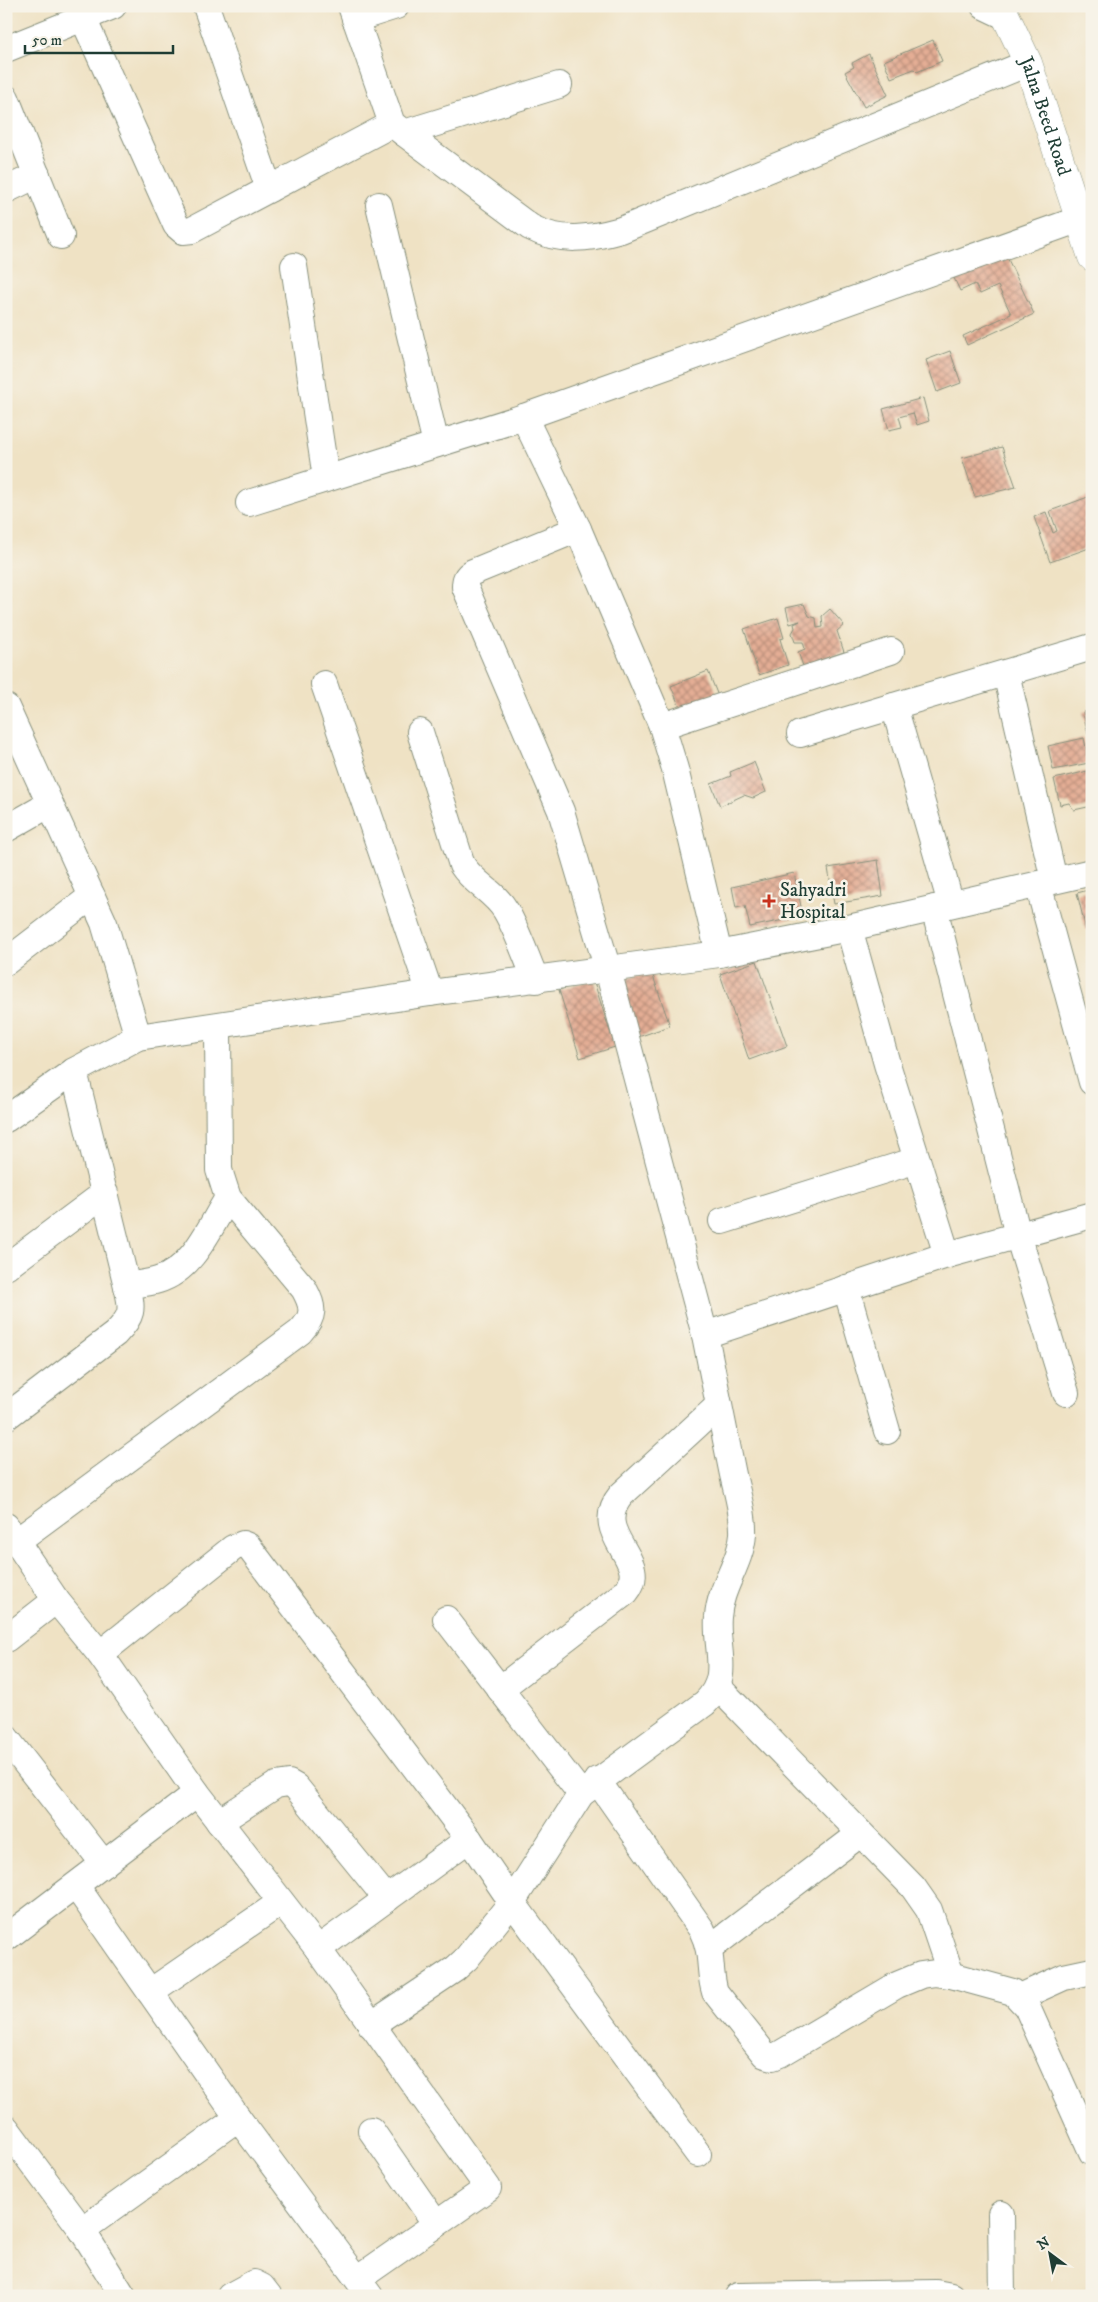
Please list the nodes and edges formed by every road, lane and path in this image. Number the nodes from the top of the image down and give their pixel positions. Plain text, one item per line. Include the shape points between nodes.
1 (113, 6) edge
2 (206, 6) edge
3 (396, 6) edge
4 (997, 10) edge
5 (353, 13) edge
6 (83, 18) junction
7 (6, 49) edge
8 (1028, 63) junction
9 (559, 85) dead end
10 (6, 98) edge
11 (398, 128) junction
12 (37, 175) junction
13 (269, 189) junction
14 (6, 190) edge
15 (379, 205) dead end
16 (1080, 219) junction
17 (62, 236) dead end
18 (1092, 257) edge
19 (294, 266) dead end
20 (524, 416) junction
21 (436, 444) junction
22 (326, 478) junction
23 (249, 503) dead end
24 (578, 529) junction
25 (1092, 647) edge
26 (891, 651) dead end
27 (1006, 673) junction
28 (324, 684) dead end
29 (894, 706) junction
30 (8, 717) edge
31 (662, 726) junction
32 (420, 732) dead end
33 (800, 734) dead end
34 (50, 804) junction
35 (6, 830) edge
36 (1092, 872) edge
37 (1046, 882) junction
38 (92, 896) junction
39 (942, 906) junction
40 (849, 928) junction
41 (719, 954) junction
42 (6, 962) edge
43 (608, 970) junction
44 (536, 980) junction
45 (430, 993) junction
46 (218, 1026) junction
47 (138, 1037) junction
48 (74, 1071) junction
49 (1092, 1082) edge
50 (6, 1119) edge
51 (917, 1160) junction
52 (105, 1193) junction
53 (228, 1198) junction
54 (1092, 1215) edge
55 (722, 1221) dead end
56 (1018, 1236) junction
57 (947, 1255) junction
58 (6, 1267) edge
59 (127, 1286) junction
60 (846, 1288) junction
61 (705, 1335) junction
62 (1066, 1393) dead end
63 (719, 1405) junction
64 (6, 1417) edge
65 (887, 1431) dead end
66 (12, 1534) edge
67 (56, 1600) junction
68 (446, 1619) dead end
69 (6, 1639) edge
70 (100, 1654) junction
71 (718, 1687) junction
72 (500, 1689) junction
73 (6, 1738) edge
74 (589, 1787) junction
75 (197, 1793) junction
76 (219, 1822) junction
77 (860, 1834) junction
78 (469, 1839) junction
79 (104, 1864) junction
80 (76, 1886) junction
81 (387, 1899) junction
82 (281, 1902) junction
83 (512, 1902) junction
84 (6, 1938) edge
85 (710, 1948) junction
86 (318, 1949) junction
87 (1092, 1971) edge
88 (951, 1975) junction
89 (150, 1992) junction
90 (1020, 1997) junction
91 (372, 2025) junction
92 (238, 2118) junction
93 (6, 2128) edge
94 (370, 2130) dead end
95 (1092, 2152) edge
96 (698, 2154) dead end
97 (1001, 2214) dead end
98 (436, 2224) junction
99 (82, 2230) junction
100 (364, 2287) edge
101 (123, 2296) edge
102 (230, 2296) edge
103 (269, 2296) edge
104 (738, 2296) edge
105 (951, 2296) edge
106 (1002, 2296) edge

1 - 6 street
2 - 13 street
3 - 5 street
4 - 8 main road, Jalna Beed Road
5 - 11 street
6 - 7 street
6 - 13 street via 178,228 192,230
8 - 11 street via 621,230 579,239 553,237 530,227
8 - 16 main road, Jalna Beed Road
9 - 11 street
10 - 12 street
11 - 13 street
12 - 14 street
12 - 17 street
15 - 21 street
16 - 18 main road, Jalna Beed Road
16 - 20 street
19 - 22 street
20 - 21 street
20 - 24 street
21 - 22 street
22 - 23 street
24 - 31 street
24 - 43 street via 473,572 468,575 465,587 561,810
25 - 27 street
26 - 31 street
27 - 29 street
27 - 37 street
28 - 45 street
29 - 33 street
29 - 39 street
30 - 34 street
31 - 41 street
32 - 44 street via 462,865 506,911
34 - 35 street
34 - 38 street
36 - 37 street
37 - 39 street
37 - 49 street
38 - 42 street
38 - 47 street via 104,923
39 - 40 street
39 - 56 street
40 - 41 street
40 - 51 street
41 - 43 street
43 - 44 street
43 - 61 street
44 - 45 street
45 - 46 street
46 - 47 street
46 - 53 street via 219,1170
47 - 48 street
48 - 50 street
48 - 52 street
51 - 55 street
51 - 57 street
52 - 58 street
52 - 59 street
53 - 59 street via 189,1260 179,1269 160,1280
53 - 66 street via 304,1289 312,1308 308,1323 300,1332
54 - 56 street
56 - 57 street
56 - 62 street
57 - 60 street
59 - 64 street via 132,1311 122,1327
60 - 61 street
60 - 65 street
61 - 63 street
63 - 71 street via 743,1531 736,1563 718,1609 721,1666
63 - 72 street via 621,1495 612,1509 611,1524 631,1566 634,1575 632,1585
66 - 67 street
67 - 69 street
67 - 70 street
68 - 72 street
70 - 75 street
70 - 78 street via 233,1548 243,1544 248,1546
71 - 74 street via 705,1703
71 - 77 street
72 - 74 street
73 - 79 street
74 - 83 street
74 - 85 street via 702,1930
75 - 76 street
75 - 79 street
76 - 81 street via 276,1785 289,1783 296,1786
76 - 82 street
77 - 85 street
77 - 88 street via 922,1900
78 - 81 street
78 - 83 street
79 - 80 street
80 - 84 street
80 - 89 street
81 - 86 street
82 - 86 street
82 - 89 street
83 - 91 street via 466,1960
83 - 96 street
85 - 88 street via 715,1992 759,2049 769,2056 780,2054 910,1978 935,1973
86 - 91 street
87 - 90 street via 1064,1977
88 - 90 street via 1013,1992
89 - 92 street
90 - 95 street via 1027,2006
91 - 98 street via 488,2188
92 - 99 street
92 - 100 street
93 - 99 street
94 - 98 street
97 - 106 street
98 - 100 street
99 - 101 street
102 - 103 street via 254,2283
104 - 105 street via 936,2293

